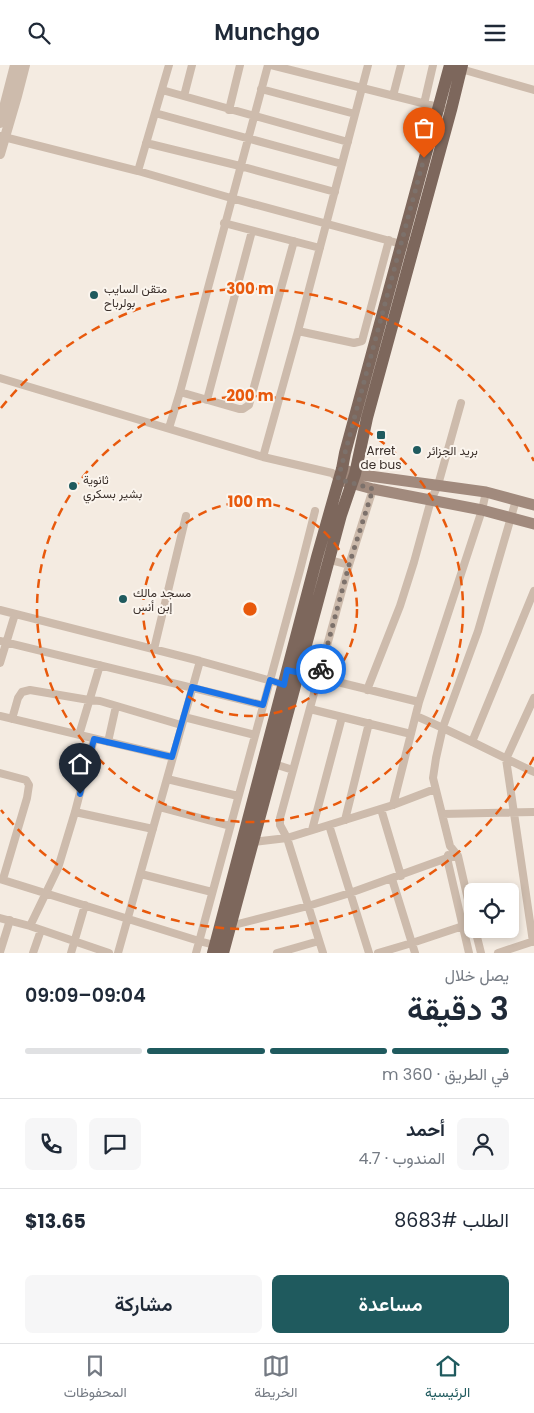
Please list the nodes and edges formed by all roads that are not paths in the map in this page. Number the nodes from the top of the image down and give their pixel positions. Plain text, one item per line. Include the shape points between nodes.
1 (15, 65) edge
2 (25, 65) edge
3 (169, 65) edge
4 (192, 65) edge
5 (240, 65) edge
6 (269, 65) edge
7 (368, 65) edge
8 (401, 65) edge
9 (433, 65) edge
10 (457, 66) edge
11 (261, 89) junction
12 (362, 89) junction
13 (162, 90) junction
14 (534, 90) edge
15 (8, 95) edge
16 (393, 96) junction
17 (184, 97) junction
18 (424, 104) junction
19 (445, 109) junction
20 (229, 110) junction
21 (155, 113) junction
22 (355, 114) junction
23 (253, 117) junction
24 (0, 123) edge
25 (2, 136) edge
26 (248, 138) junction
27 (348, 142) junction
28 (146, 143) junction
29 (0, 154) edge
30 (342, 164) junction
31 (240, 166) junction
32 (138, 171) junction
33 (335, 192) junction
34 (231, 198) junction
35 (224, 223) junction
36 (327, 223) junction
37 (252, 231) junction
38 (294, 241) junction
39 (402, 244) junction
40 (320, 248) junction
41 (298, 331) junction
42 (0, 378) edge
43 (180, 393) junction
44 (207, 400) junction
45 (461, 403) dead end
46 (361, 417) junction
47 (169, 427) junction
48 (263, 457) junction
49 (337, 474) junction
50 (353, 479) junction
51 (438, 485) junction
52 (373, 489) junction
53 (486, 492) junction
54 (516, 499) junction
55 (431, 501) junction
56 (534, 505) edge
57 (482, 509) junction
58 (315, 511) dead end
59 (186, 516) dead end
60 (512, 517) junction
61 (534, 523) edge
62 (330, 560) junction
63 (349, 565) junction
64 (307, 571) junction
65 (534, 591) edge
66 (0, 610) edge
67 (15, 614) junction
68 (3, 641) edge
69 (154, 649) junction
70 (200, 661) junction
71 (0, 663) edge
72 (100, 665) junction
73 (293, 671) junction
74 (318, 677) junction
75 (270, 680) junction
76 (289, 686) junction
77 (192, 687) junction
78 (367, 690) junction
79 (534, 698) edge
80 (89, 701) junction
81 (419, 701) junction
82 (263, 705) junction
83 (116, 706) junction
84 (310, 709) junction
85 (532, 709) edge
86 (0, 716) edge
87 (416, 716) junction
88 (342, 717) junction
89 (12, 719) junction
90 (182, 721) junction
91 (369, 723) junction
92 (443, 727) junction
93 (411, 733) junction
94 (79, 735) junction
95 (255, 735) junction
96 (94, 739) junction
97 (108, 742) junction
98 (472, 742) junction
99 (172, 757) junction
100 (506, 759) junction
101 (274, 764) junction
102 (294, 770) junction
103 (534, 771) edge
104 (0, 773) edge
105 (167, 779) junction
106 (436, 789) junction
107 (238, 796) junction
108 (393, 805) junction
109 (159, 807) junction
110 (382, 809) junction
111 (75, 812) junction
112 (534, 812) edge
113 (514, 813) junction
114 (442, 814) junction
115 (345, 820) junction
116 (329, 825) junction
117 (230, 826) junction
118 (153, 829) junction
119 (312, 830) junction
120 (286, 838) junction
121 (253, 842) junction
122 (450, 846) junction
123 (458, 856) junction
124 (447, 858) junction
125 (141, 874) junction
126 (400, 876) junction
127 (2, 879) edge
128 (392, 879) junction
129 (464, 883) edge
130 (46, 892) junction
131 (212, 892) junction
132 (350, 893) junction
133 (85, 905) junction
134 (308, 906) junction
135 (0, 918) edge
136 (128, 919) junction
137 (10, 921) junction
138 (30, 926) junction
139 (230, 926) junction
140 (463, 926) junction
141 (41, 930) junction
142 (477, 938) edge
143 (74, 941) junction
144 (199, 941) junction
145 (319, 941) junction
146 (533, 942) edge
147 (412, 943) junction
148 (219, 950) edge
149 (0, 952) edge
150 (34, 953) edge
151 (70, 953) edge
152 (109, 953) edge
153 (118, 953) edge
154 (196, 953) edge
155 (276, 953) edge
156 (323, 953) edge
157 (369, 953) edge
158 (378, 953) edge
159 (415, 953) edge
160 (469, 953) edge
161 (481, 953) edge
162 (498, 953) edge

1 - 15 street
2 - 15 street
3 - 13 street
4 - 17 street
5 - 20 street
6 - 11 street
6 - 12 street
7 - 12 street
8 - 16 street
9 - 18 street
10 - 14 street
10 - 19 main road
11 - 22 street
11 - 23 street
12 - 16 street
12 - 22 street
13 - 17 street
13 - 21 street
15 - 24 street
15 - 25 street
16 - 18 street
17 - 20 street
18 - 19 street
19 - 39 main road
20 - 23 street
21 - 26 street
21 - 28 street
22 - 27 street
23 - 26 street
23 - 27 street
25 - 29 street
25 - 32 street
26 - 30 street
26 - 31 street
27 - 30 street
28 - 31 street
28 - 32 street
30 - 33 street
31 - 33 street
31 - 34 street
32 - 34 street
33 - 36 street
34 - 35 street
34 - 36 street
35 - 37 street
35 - 43 street
36 - 39 street
36 - 40 street
37 - 38 street
37 - 44 street
38 - 40 street
38 - 44 street via 249,405 239,409
39 - 41 street via 361,342
39 - 46 main road
40 - 41 street
41 - 48 street
42 - 47 street
43 - 44 street
43 - 47 street
45 - 51 street
46 - 49 main road
46 - 50 main road
47 - 48 street
48 - 49 street
49 - 50 main road
49 - 64 main road
50 - 51 main road
50 - 52 main road
50 - 62 main road
51 - 53 main road
51 - 55 street
52 - 55 main road
52 - 63 street
53 - 54 main road
53 - 57 street
54 - 56 main road
54 - 60 street
55 - 57 main road
55 - 78 street via 400,606
57 - 60 main road
57 - 81 street
58 - 64 street
59 - 69 street
60 - 61 main road
60 - 92 street via 478,631
62 - 63 street
62 - 73 main road
63 - 74 street
64 - 73 main road
64 - 75 street
65 - 98 street
66 - 67 street
67 - 68 street
67 - 69 street
68 - 71 street
68 - 72 street
69 - 70 street
70 - 75 street
70 - 77 street
72 - 77 street
72 - 80 street
73 - 74 street
73 - 76 main road
74 - 78 street
74 - 84 street
75 - 76 street
75 - 82 street
76 - 101 main road
76 - 148 main road
77 - 82 street
77 - 90 street
78 - 81 street
79 - 85 street
80 - 83 street
80 - 89 street via 30,690 22,692 18,698
80 - 94 street
81 - 87 street
82 - 95 street
83 - 90 street
83 - 97 street
84 - 88 street
84 - 102 street
85 - 100 street
86 - 89 street
87 - 92 street
87 - 93 street
88 - 91 street
88 - 119 street
89 - 94 street
90 - 95 street
90 - 99 street
91 - 93 street
91 - 115 street
92 - 98 street
92 - 106 street via 433,778
93 - 108 street
94 - 96 street
95 - 107 street
96 - 97 street
96 - 111 street
97 - 99 street
98 - 100 street
99 - 105 street
100 - 103 street
100 - 113 street
101 - 102 street
101 - 121 main road
102 - 120 street via 280,818
104 - 127 street via 26,780 29,785
105 - 107 street
105 - 109 street
106 - 108 street
106 - 114 street
107 - 117 street
108 - 110 street
109 - 117 street
109 - 118 street
110 - 115 street
110 - 126 street
111 - 118 street
111 - 130 street via 58,868
112 - 113 street
113 - 114 street
113 - 146 street
114 - 122 street
115 - 116 street
116 - 119 street
116 - 132 street
117 - 131 street
118 - 125 street
119 - 120 street
120 - 121 street
120 - 134 street
121 - 139 main road
122 - 123 street
122 - 124 street
123 - 124 street
123 - 129 street
124 - 126 street
124 - 140 street
125 - 131 street
125 - 136 street
126 - 128 street
127 - 130 street
128 - 132 street
128 - 147 street
130 - 133 street
130 - 138 street
131 - 144 street
132 - 134 street
132 - 157 street
133 - 136 street
133 - 143 street
134 - 139 street
134 - 145 street
135 - 137 street
136 - 144 street
136 - 153 street
137 - 138 street
137 - 149 street
138 - 141 street
139 - 148 main road
140 - 147 street
140 - 160 street
141 - 143 street
141 - 150 street
142 - 161 street
143 - 151 street
143 - 152 street
144 - 148 street
144 - 154 street
145 - 155 street
145 - 156 street
146 - 162 street
147 - 158 street
147 - 159 street

